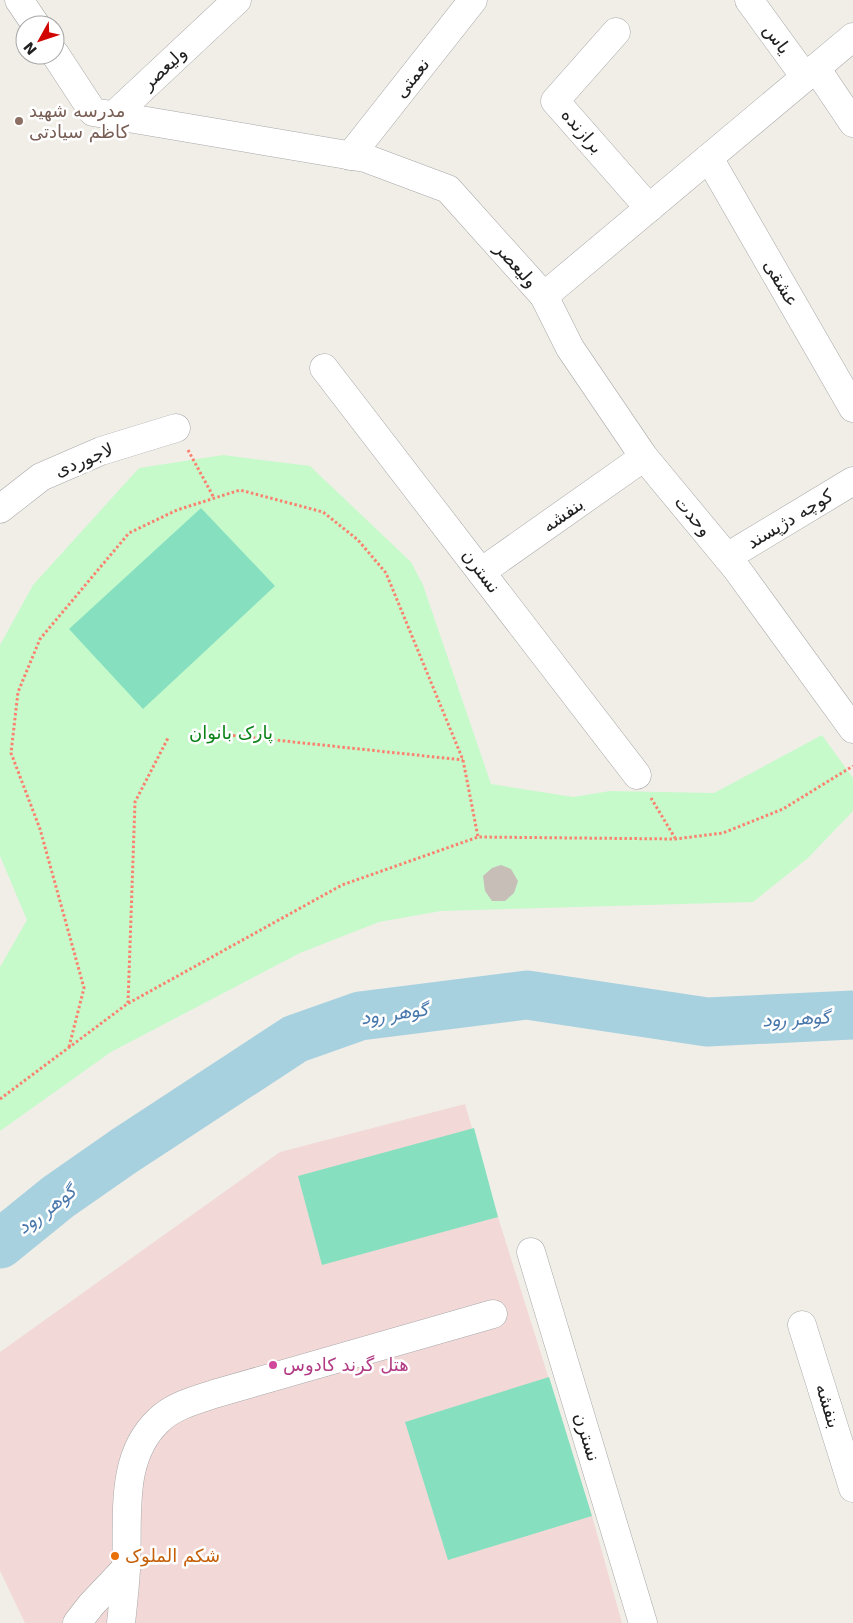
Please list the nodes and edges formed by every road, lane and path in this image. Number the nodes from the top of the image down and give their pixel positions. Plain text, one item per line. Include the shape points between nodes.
1 (20, 0) edge
2 (237, 0) edge
3 (473, 0) edge
4 (749, 0) edge
5 (30, 15) edge
6 (616, 32) dead end
7 (853, 37) edge
8 (62, 65) edge
9 (810, 73) junction
10 (114, 116) junction
11 (853, 123) edge
12 (350, 156) junction
13 (709, 158) junction
14 (649, 208) junction
15 (544, 296) junction
16 (324, 368) dead end
17 (853, 408) edge
18 (176, 428) joint
19 (644, 457) junction
20 (853, 481) edge
21 (214, 498) junction
22 (0, 509) edge
23 (727, 557) junction
24 (481, 572) junction
25 (853, 729) edge
26 (228, 735) dead end
27 (168, 738) dead end
28 (463, 760) junction
29 (853, 766) edge
30 (637, 776) joint
31 (478, 837) junction
32 (675, 839) junction
33 (128, 1004) junction
34 (69, 1047) junction
35 (0, 1099) edge
36 (531, 1252) dead end
37 (493, 1314) dead end
38 (802, 1325) dead end
39 (853, 1488) edge
40 (126, 1568) junction
41 (77, 1623) edge
42 (121, 1623) edge
43 (643, 1623) edge

1 - 5 street
2 - 10 street, ولیعصر
3 - 12 street, نعمتی
4 - 9 street, یاس
6 - 14 street, برازنده via 555,101
7 - 9 street, ولیعصر
8 - 10 street, ولیعصر via 92,112
9 - 11 street, یاس
9 - 13 street, ولیعصر
10 - 12 street, ولیعصر
12 - 15 street, ولیعصر via 365,158 448,189
13 - 14 street, ولیعصر
13 - 17 street, عشقی
14 - 15 street, ولیعصر
15 - 19 street, وحدت via 570,348
16 - 24 street, نسترن
18 - 21 path
18 - 22 street, لاجوردی via 101,451 42,477
19 - 23 street, وحدت
19 - 24 street, بنفشه
20 - 23 street, کوچه دژپسند
21 - 28 path via 240,490 323,512 358,540 386,573
21 - 34 path via 177,510 129,533 40,638 18,692 11,753 40,829 84,988
23 - 25 street, وحدت
24 - 30 street, نسترن
26 - 28 path
27 - 33 path via 135,802
28 - 31 path
29 - 32 path via 782,808 723,833
30 - 32 path
31 - 32 path
31 - 33 path via 342,885
33 - 34 path
34 - 35 path
36 - 43 street, نسترن
37 - 40 street via 214,1394 160,1418 144,1435 130,1476
38 - 39 street, بنفشه
40 - 41 street
40 - 42 street

